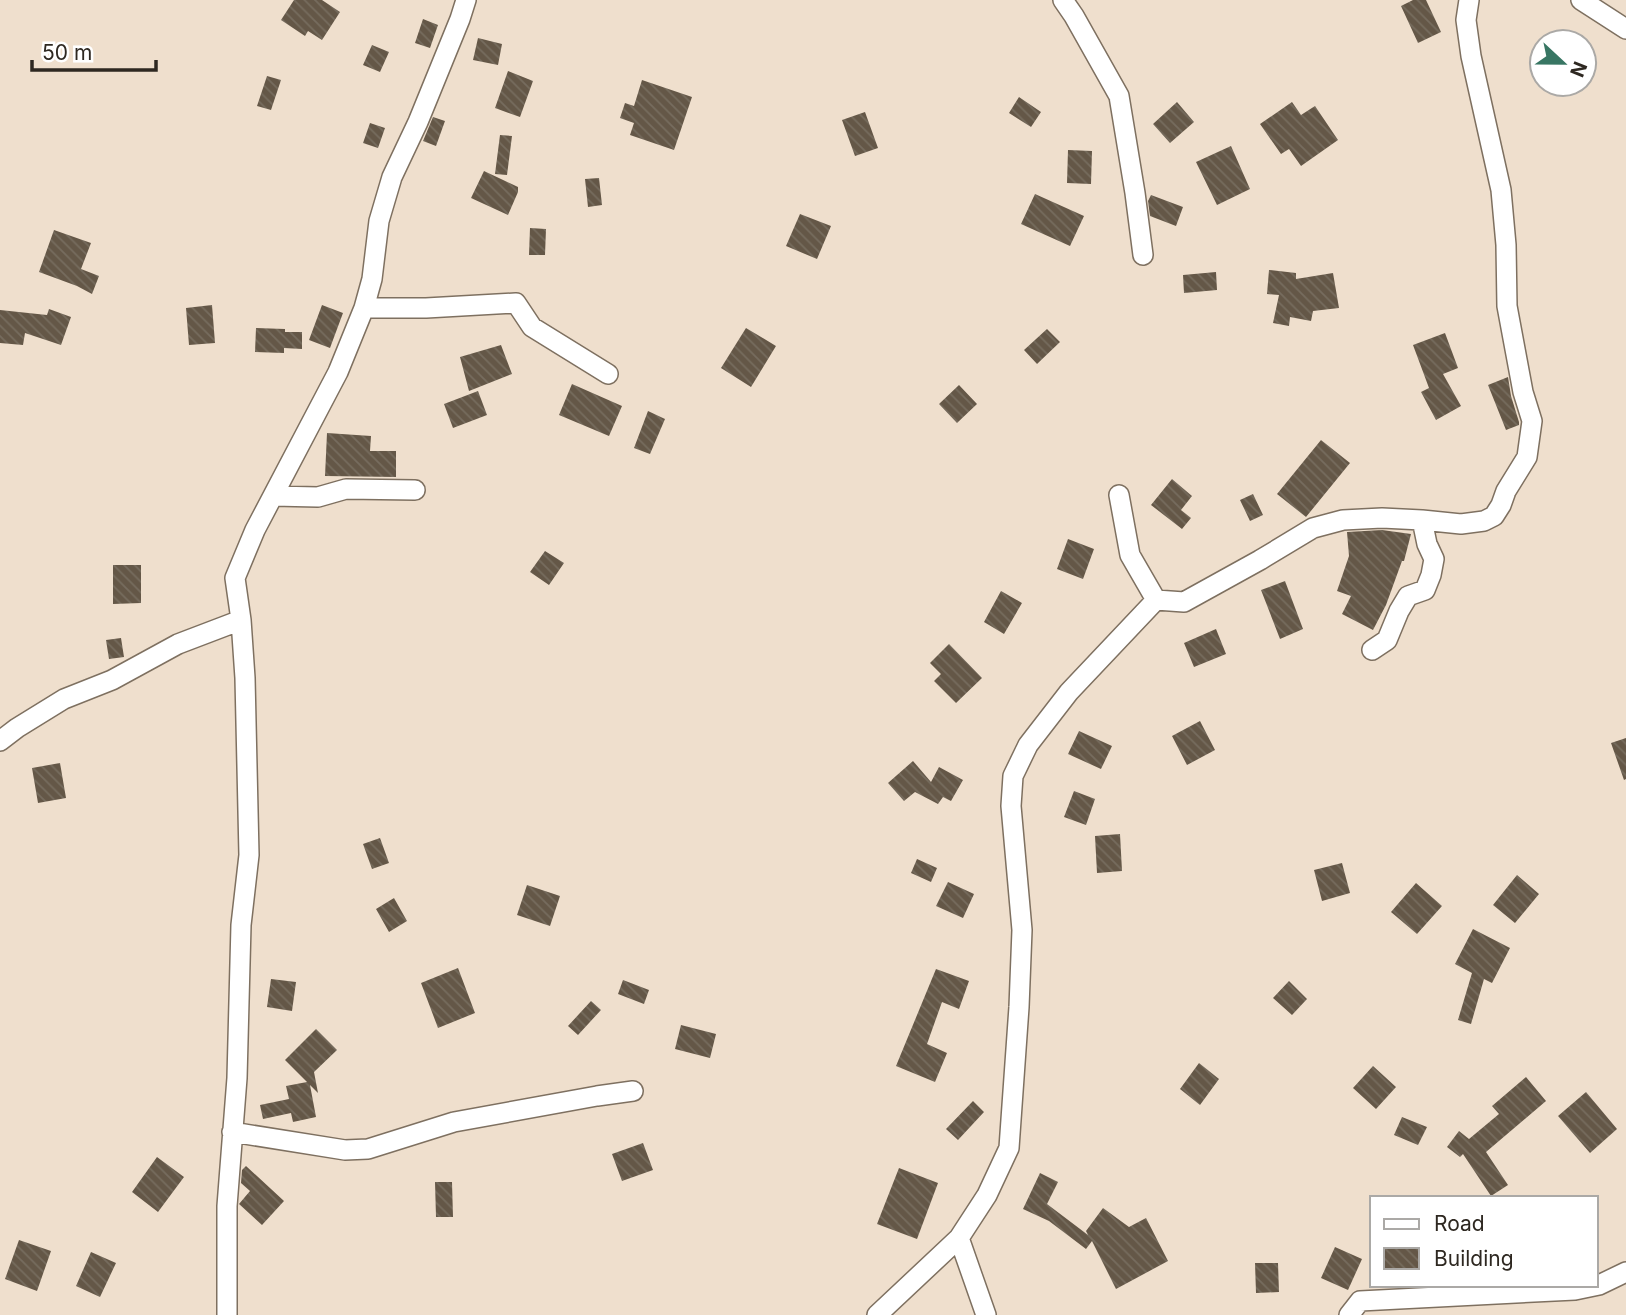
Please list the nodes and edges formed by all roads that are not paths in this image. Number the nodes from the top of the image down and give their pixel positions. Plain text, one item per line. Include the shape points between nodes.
1 (466, 0) edge
2 (1063, 0) edge
3 (1469, 0) edge
4 (1581, 0) edge
5 (1626, 29) edge
6 (1143, 255) dead end
7 (364, 308) junction
8 (608, 374) dead end
9 (415, 490) dead end
10 (1119, 495) dead end
11 (273, 496) junction
12 (1422, 520) junction
13 (1156, 600) junction
14 (241, 620) junction
15 (1372, 650) dead end
16 (0, 741) edge
17 (633, 1091) dead end
18 (232, 1132) junction
19 (959, 1238) junction
20 (1626, 1272) edge
21 (1598, 1285) edge
22 (1589, 1287) edge
23 (227, 1315) edge
24 (877, 1315) edge
25 (986, 1315) edge
26 (1349, 1315) edge

1 - 7 street via 392,177 379,221
2 - 6 street via 1119,96
3 - 12 street via 1466,20 1471,56 1501,190 1507,306 1532,421 1527,457 1494,516 1461,524
4 - 5 street
7 - 8 street via 516,303 532,327
7 - 11 street via 338,372
9 - 11 street via 346,489 318,497
10 - 13 street via 1129,555
11 - 14 street via 235,578
12 - 13 street via 1343,520 1313,528 1184,602
12 - 15 street via 1434,559 1431,575 1425,590 1408,596 1387,640
13 - 19 street via 1069,692 1028,745 1013,776 1022,930 1009,1149
14 - 16 street via 178,644 112,680 64,699
14 - 18 street via 249,855 241,925
17 - 18 street via 453,1122 368,1149 345,1150
18 - 23 street
19 - 24 street
19 - 25 street
20 - 21 street
22 - 26 street via 1360,1301

